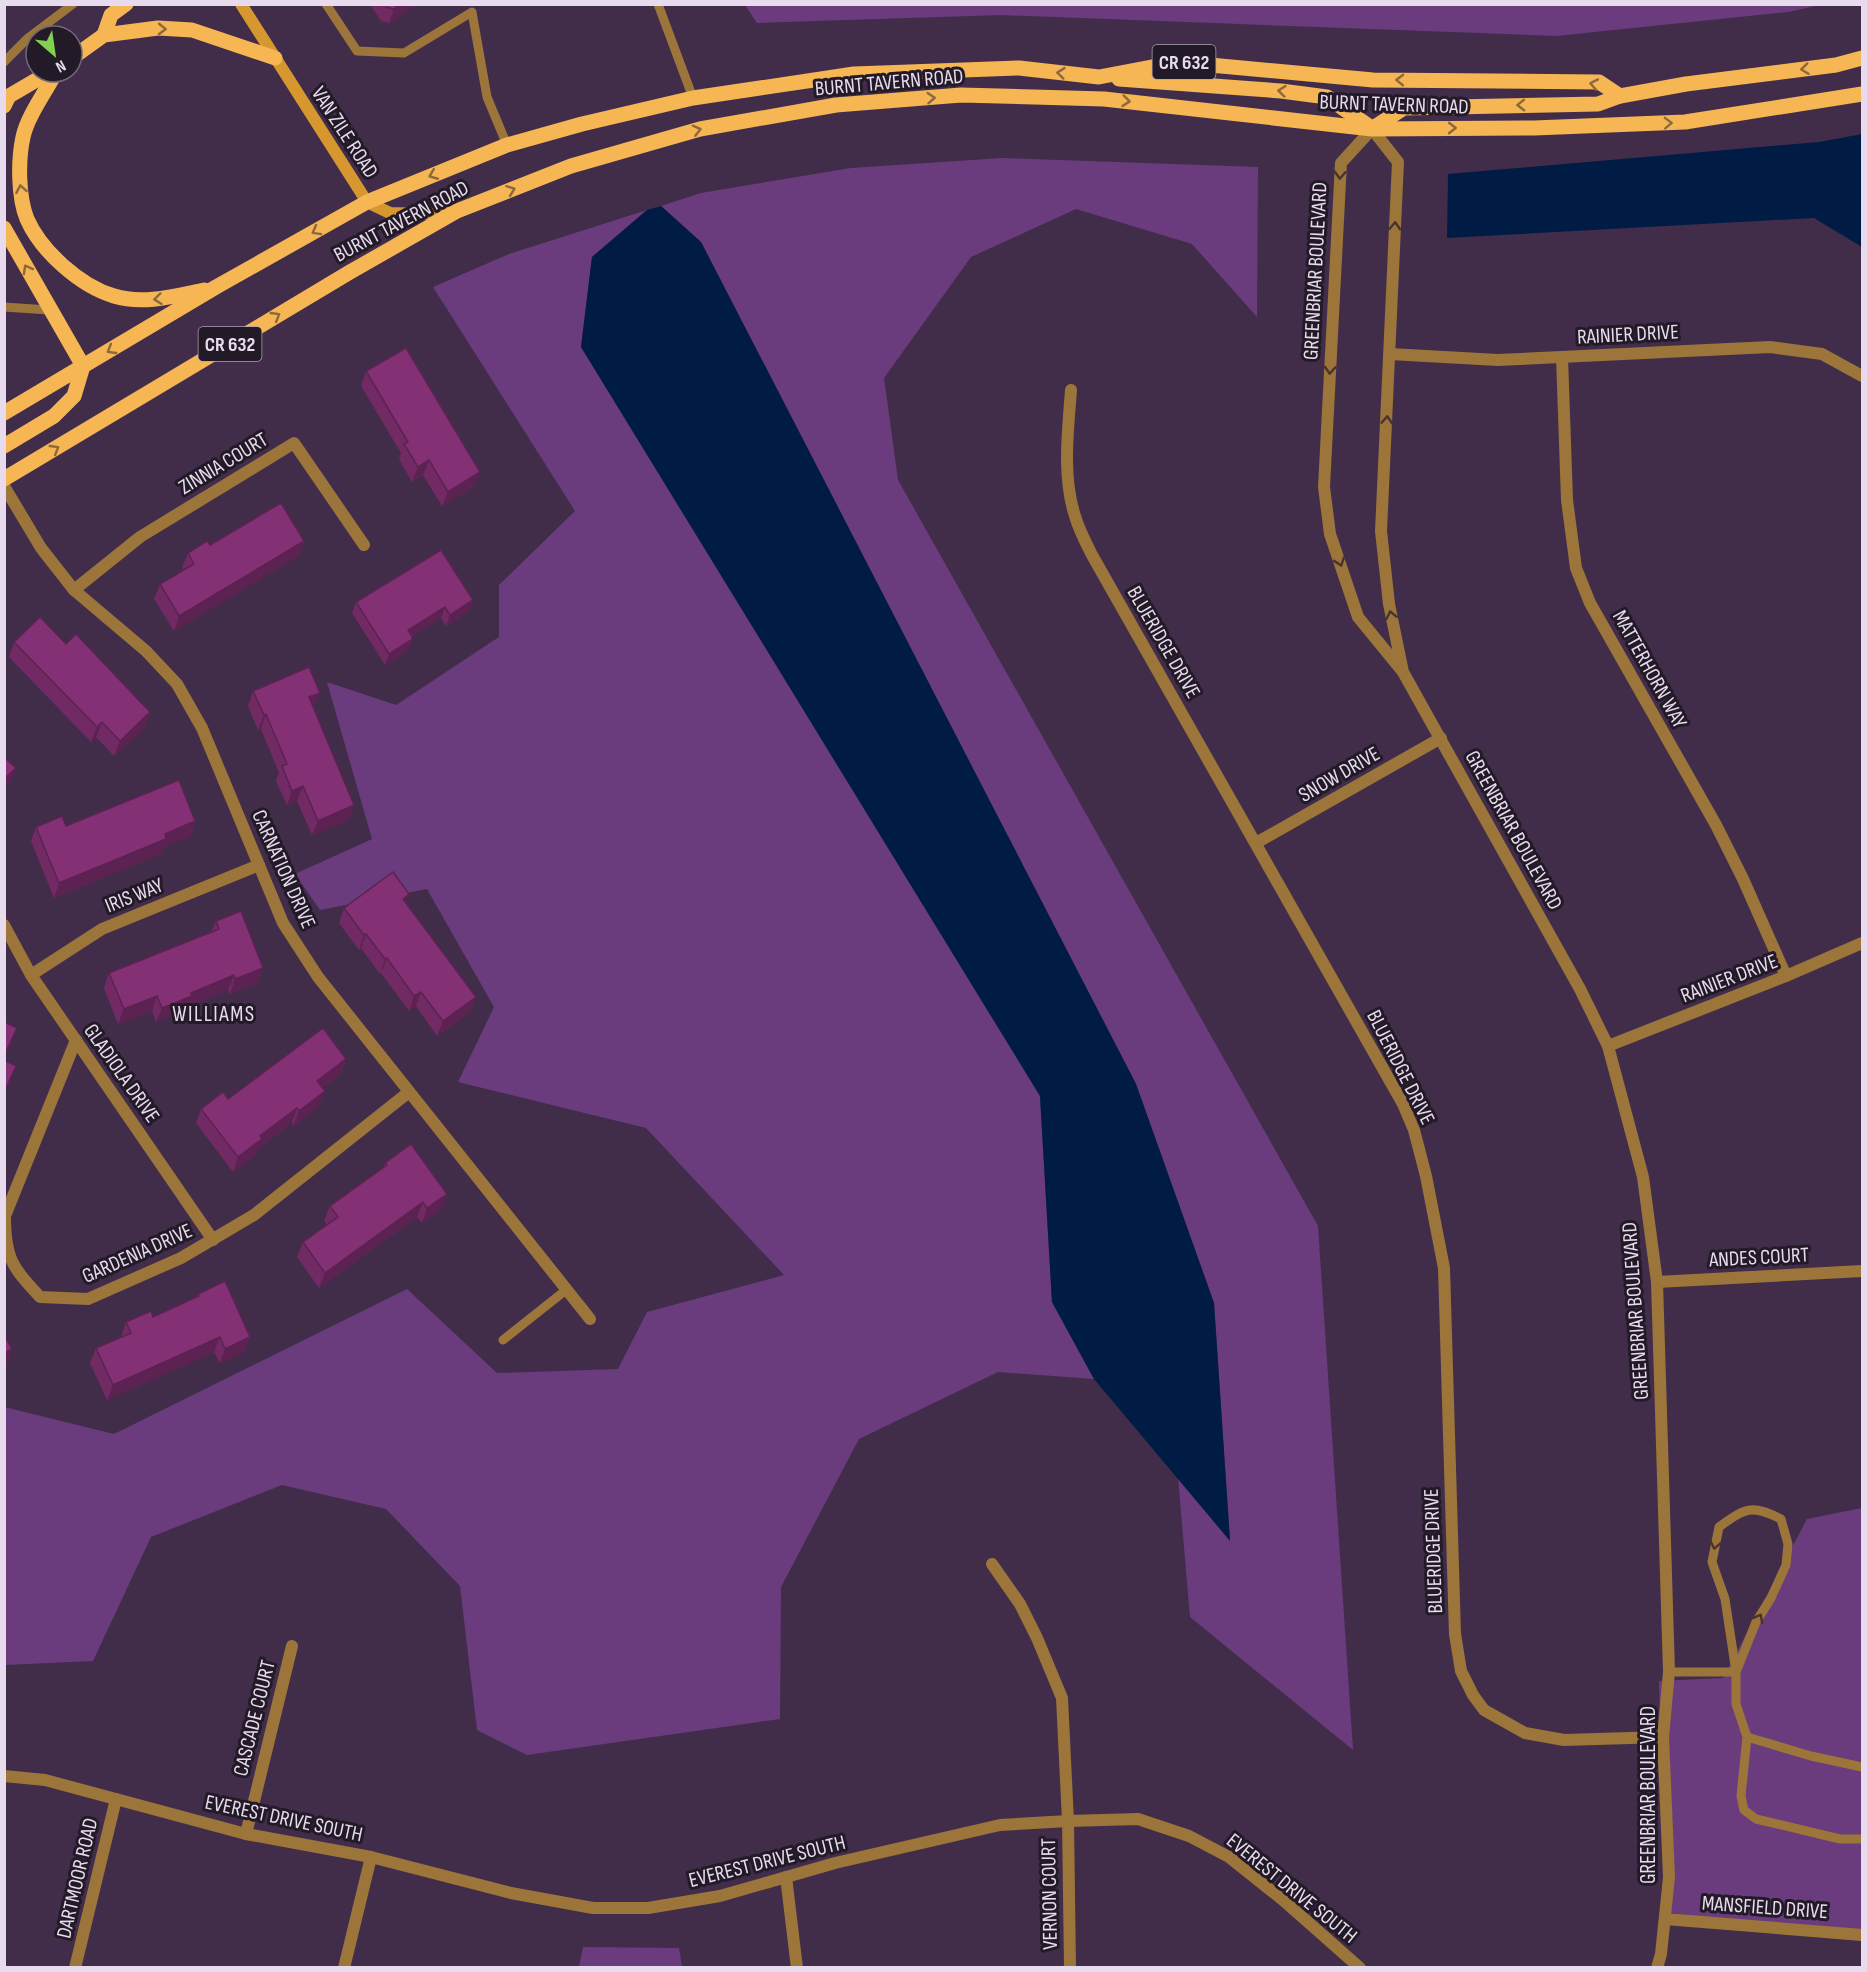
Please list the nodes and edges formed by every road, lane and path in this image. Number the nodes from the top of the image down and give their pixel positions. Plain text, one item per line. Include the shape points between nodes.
1 (73, 4) edge
2 (126, 4) edge
3 (241, 4) edge
4 (326, 4) edge
5 (658, 4) edge
6 (472, 8) edge
7 (104, 35) junction
8 (84, 49) edge
9 (275, 58) junction
10 (1863, 58) edge
11 (4, 62) edge
12 (1099, 77) junction
13 (30, 84) edge
14 (50, 84) edge
15 (1863, 94) edge
16 (1620, 96) junction
17 (693, 98) junction
18 (4, 106) edge
19 (1372, 129) junction
20 (507, 146) junction
21 (367, 202) junction
22 (457, 211) junction
23 (4, 228) edge
24 (216, 287) junction
25 (4, 307) edge
26 (49, 310) junction
27 (1390, 354) junction
28 (1562, 357) junction
29 (83, 366) junction
30 (1863, 376) edge
31 (1071, 390) dead end
32 (4, 413) edge
33 (4, 446) edge
34 (4, 479) edge
35 (4, 486) edge
36 (364, 545) dead end
37 (74, 590) junction
38 (1403, 672) junction
39 (1441, 738) junction
40 (1256, 843) junction
41 (258, 865) junction
42 (4, 925) edge
43 (1863, 942) edge
44 (31, 975) junction
45 (1786, 976) junction
46 (76, 1041) junction
47 (1608, 1046) junction
48 (409, 1092) junction
49 (213, 1240) junction
50 (1863, 1271) edge
51 (1657, 1282) junction
52 (566, 1290) junction
53 (590, 1319) dead end
54 (503, 1340) dead end
55 (992, 1564) dead end
56 (292, 1646) dead end
57 (1669, 1672) junction
58 (1736, 1672) junction
59 (1663, 1737) junction
60 (1747, 1737) junction
61 (1863, 1767) edge
62 (4, 1776) edge
63 (116, 1798) junction
64 (1068, 1821) junction
65 (246, 1834) junction
66 (1863, 1839) edge
67 (371, 1857) junction
68 (786, 1877) junction
69 (1665, 1919) junction
70 (1863, 1935) edge
71 (75, 1968) edge
72 (344, 1968) edge
73 (797, 1968) edge
74 (1070, 1968) edge
75 (1360, 1968) edge
76 (1657, 1968) edge

1 - 11 lane
2 - 7 main road via 111,15
3 - 9 street, VAN ZILE ROAD
4 - 6 lane via 357,51 404,53
5 - 17 lane
6 - 20 lane via 487,96
7 - 8 main road
7 -> 9 main road via 158,28 192,30
9 - 21 street, VAN ZILE ROAD
10 -> 16 main road
16 -> 12 main road, BURNT TAVERN ROAD / CR 632 via 1599,82 1373,80 1178,62
12 -> 17 main road, BURNT TAVERN ROAD / CR 632 via 1019,68 854,74
19 -> 12 main road via 1327,97
13 - 18 main road via 9,96
24 -> 14 main road via 155,300 114,297 77,278 45,249 26,218 19,179 23,136
19 -> 15 main road, BURNT TAVERN ROAD / CR 632 via 1685,122
16 -> 19 main road via 1598,104 1404,108
17 - 20 main road, BURNT TAVERN ROAD / CR 632
22 -> 19 main road, BURNT TAVERN ROAD / CR 632 via 571,166 700,129 836,105 961,95 1104,99
27 -> 19 street, GREENBRIAR BOULEVARD via 1398,162
19 -> 38 street, GREENBRIAR BOULEVARD via 1341,163 1324,487 1330,534 1358,617
20 -> 21 main road, BURNT TAVERN ROAD / CR 632
21 - 22 street, VAN ZILE ROAD via 390,213
21 -> 24 main road, BURNT TAVERN ROAD / CR 632
34 -> 22 main road, BURNT TAVERN ROAD / CR 632
26 -> 23 main road
24 -> 29 main road, BURNT TAVERN ROAD / CR 632
25 - 26 lane
26 - 29 main road
27 - 28 street, RAINIER DRIVE via 1498,360
38 -> 27 street, GREENBRIAR BOULEVARD via 1389,604 1381,531
28 - 30 street, RAINIER DRIVE via 1770,347 1822,354
28 - 45 street, MATTERHORN WAY via 1567,500 1576,568 1590,603 1725,843
29 - 32 main road, BURNT TAVERN ROAD / CR 632
29 - 33 main road via 74,396 54,416
31 - 40 street, BLUERIDGE DRIVE via 1067,452 1075,516 1092,555
35 - 37 street, CARNATION DRIVE via 41,548
36 - 37 street, ZINNIA COURT via 294,443 140,537
37 - 41 street, CARNATION DRIVE via 146,651 177,684 202,728
38 - 39 street, GREENBRIAR BOULEVARD
39 - 40 street, SNOW DRIVE
39 - 47 street, GREENBRIAR BOULEVARD via 1580,988
40 - 59 street, BLUERIDGE DRIVE via 1403,1104 1426,1176 1444,1268 1455,1634 1461,1671 1484,1710 1525,1733 1564,1740
41 - 44 street, IRIS WAY via 102,929
41 - 48 street, CARNATION DRIVE via 282,923 318,977
42 - 44 street, GLADIOLA DRIVE
43 - 45 street, RAINIER DRIVE
44 - 46 street, GLADIOLA DRIVE
45 - 47 street, RAINIER DRIVE
46 - 49 street, GLADIOLA DRIVE
46 - 49 street, GARDENIA DRIVE via 5,1216 5,1243 17,1273 40,1297 88,1299 182,1258
47 - 51 street, GREENBRIAR BOULEVARD via 1643,1177
48 - 49 street, GARDENIA DRIVE via 254,1215
48 - 52 street, CARNATION DRIVE
50 - 51 street, ANDES COURT
51 - 57 street, GREENBRIAR BOULEVARD
52 - 53 street, CARNATION DRIVE
52 - 54 lane
55 - 64 street, VERNON COURT via 1020,1604 1062,1698
56 - 65 street, CASCADE COURT
57 - 58 lane
57 - 59 street, GREENBRIAR BOULEVARD
58 -> 58 lane via 1756,1622 1786,1565 1788,1544 1782,1519 1762,1509 1739,1512 1719,1527 1712,1562 1725,1599
58 - 60 lane via 1736,1704
59 - 69 street, GREENBRIAR BOULEVARD via 1670,1877
60 - 61 lane
60 - 66 lane via 1741,1796 1744,1810 1756,1819 1840,1839
62 - 63 street, EVEREST DRIVE SOUTH via 45,1780
63 - 65 street, EVEREST DRIVE SOUTH
63 - 71 street, DARTMOOR ROAD
64 - 68 street, EVEREST DRIVE SOUTH via 1000,1825
64 - 74 street, VERNON COURT
64 - 75 street, EVEREST DRIVE SOUTH via 1138,1819 1189,1836 1229,1857
65 - 67 street, EVEREST DRIVE SOUTH
67 - 68 street, EVEREST DRIVE SOUTH via 511,1893 592,1908 648,1908 720,1896
67 - 72 street
68 - 73 street
69 - 70 street, MANSFIELD DRIVE
69 - 76 street, GREENBRIAR BOULEVARD

